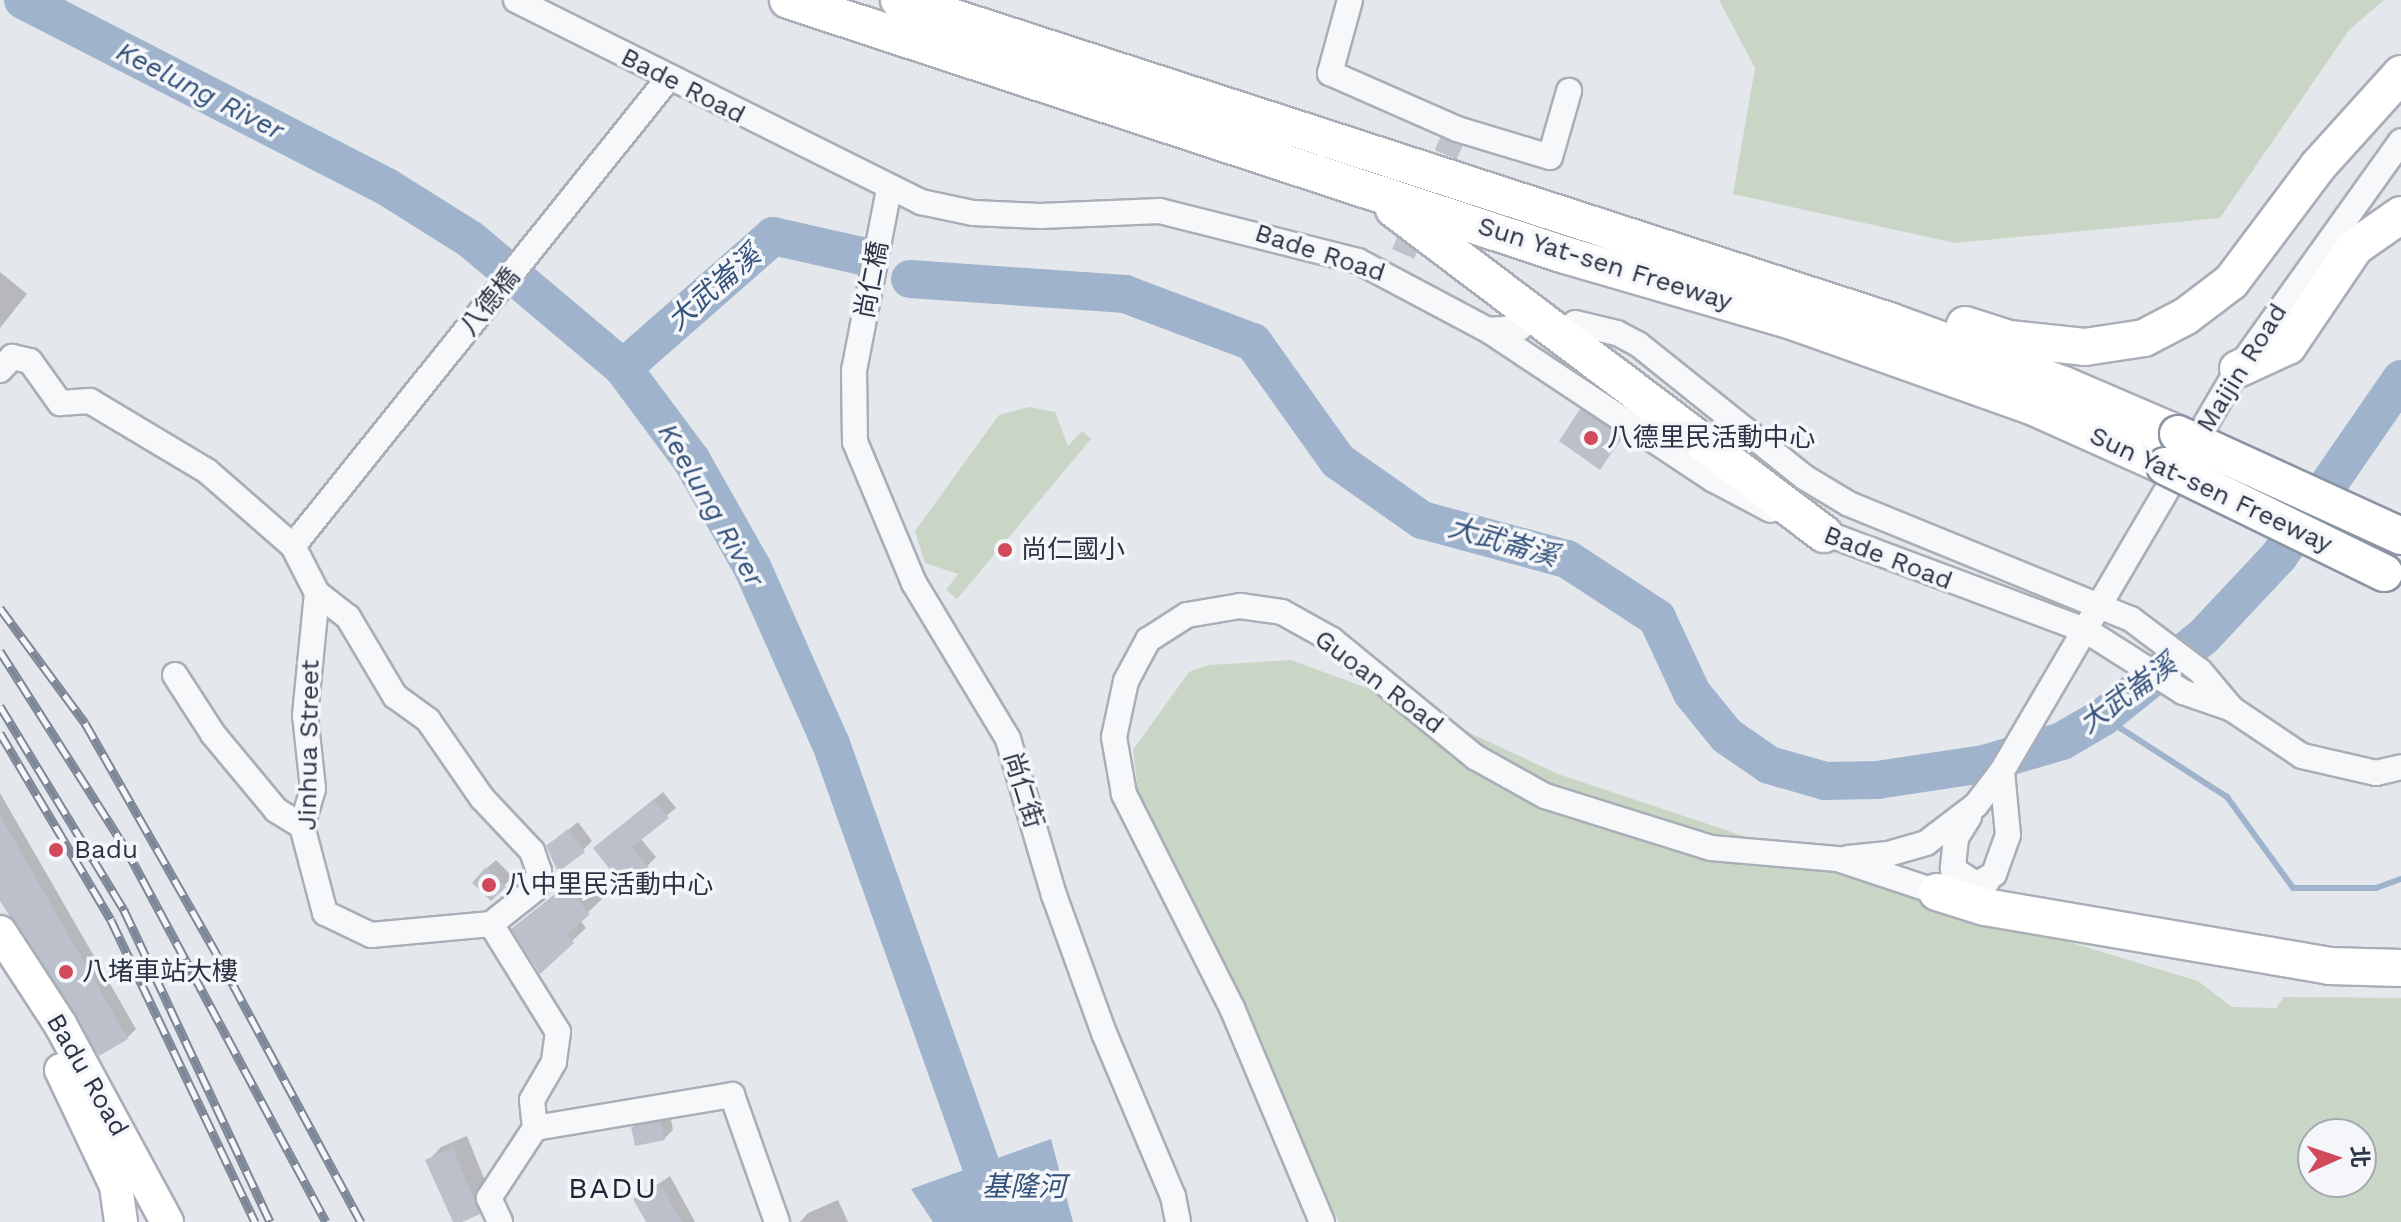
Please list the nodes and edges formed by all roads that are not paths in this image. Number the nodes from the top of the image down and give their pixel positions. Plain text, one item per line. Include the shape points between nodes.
1 (516, 0) edge
2 (788, 0) edge
3 (899, 0) edge
4 (1350, 0) edge
5 (2401, 74) edge
6 (668, 79) junction
7 (1569, 91) dead end
8 (2401, 141) edge
9 (1364, 187) junction
10 (889, 189) junction
11 (2401, 215) edge
12 (1576, 222) junction
13 (1575, 323) dead end
14 (1520, 328) dead end
15 (1488, 330) junction
16 (2238, 369) junction
17 (0, 370) edge
18 (854, 370) joint
19 (2178, 440) junction
20 (2401, 512) edge
21 (1824, 534) junction
22 (2401, 536) edge
23 (293, 546) junction
24 (2393, 577) edge
25 (317, 593) junction
26 (2104, 605) junction
27 (2087, 631) junction
28 (175, 675) dead end
29 (2232, 709) junction
30 (2401, 767) edge
31 (2002, 771) junction
32 (1976, 805) junction
33 (302, 826) junction
34 (1838, 859) junction
35 (1965, 888) junction
36 (491, 924) junction
37 (0, 932) edge
38 (2401, 968) edge
39 (0, 973) edge
40 (535, 1128) junction
41 (121, 1222) edge
42 (167, 1222) edge
43 (500, 1222) edge
44 (777, 1222) edge
45 (1178, 1222) edge
46 (1322, 1222) edge

1 - 6 street, Bade Road
2 - 9 highway, Sun Yat-sen Freeway
3 - 12 highway, Sun Yat-sen Freeway
4 - 7 street via 1330,73 1455,134 1550,157
5 - 12 highway via 2318,166 2231,282 2186,316 2144,338 2085,347 2009,339 1733,251
6 - 10 street, Bade Road
6 - 23 street, 八德橋
8 - 16 street, Maijin Road
9 - 19 highway, Sun Yat-sen Freeway via 1907,360 2036,408
9 - 21 highway
10 - 15 street, Bade Road via 973,213 1145,211 1191,216 1358,261 1398,266
10 - 18 street, 尚仁橋
11 - 16 highway via 2355,247 2288,346
12 - 19 highway, Sun Yat-sen Freeway via 1889,321 2064,385
13 - 26 street, Bade Road via 1638,344 1792,467 1849,504
14 - 15 street
15 - 21 street, Bade Road via 1714,480
16 - 26 street, Maijin Road
17 - 23 street via 12,357 30,361 60,403 90,401 207,471
18 - 45 street, 尚仁街 via 855,442 914,583 1008,739 1054,895 1104,1033 1173,1196
19 - 20 highway
19 - 22 highway, Sun Yat-sen Freeway, bridge
19 - 24 highway, Sun Yat-sen Freeway, bridge
21 - 27 street, Bade Road
23 - 25 street
25 - 33 street, Jinhua Street via 305,715 313,789
25 - 36 street via 348,617 395,696 428,720 482,798 532,851 539,871 535,889
26 - 27 street, Maijin Road
26 - 29 street, Bade Road via 2200,671
27 - 29 street, Bade Road via 2183,692
27 - 31 street, Maijin Road
28 - 33 street via 213,734 276,810
29 - 30 street via 2302,756 2376,773
31 - 32 street, Maijin Road
31 - 35 street via 2008,835
32 - 34 street, Maijin Road via 1926,843 1888,854
32 - 35 street via 1956,838
33 - 36 street, Jinhua Street via 325,913 371,935
34 - 35 street, Guoan Road
34 - 46 street, Guoan Road via 1711,848 1545,796 1497,772 1332,640 1282,612 1240,606 1187,615 1148,640 1126,681 1114,737 1124,794 1232,1008
35 - 38 highway via 2329,966
36 - 40 street via 558,1032 554,1062 532,1100
37 - 42 main road, Badu Road via 67,1037
39 - 41 main road, Badu Road via 47,1042 97,1139 116,1186
40 - 43 street via 489,1198
40 - 44 street via 732,1095

